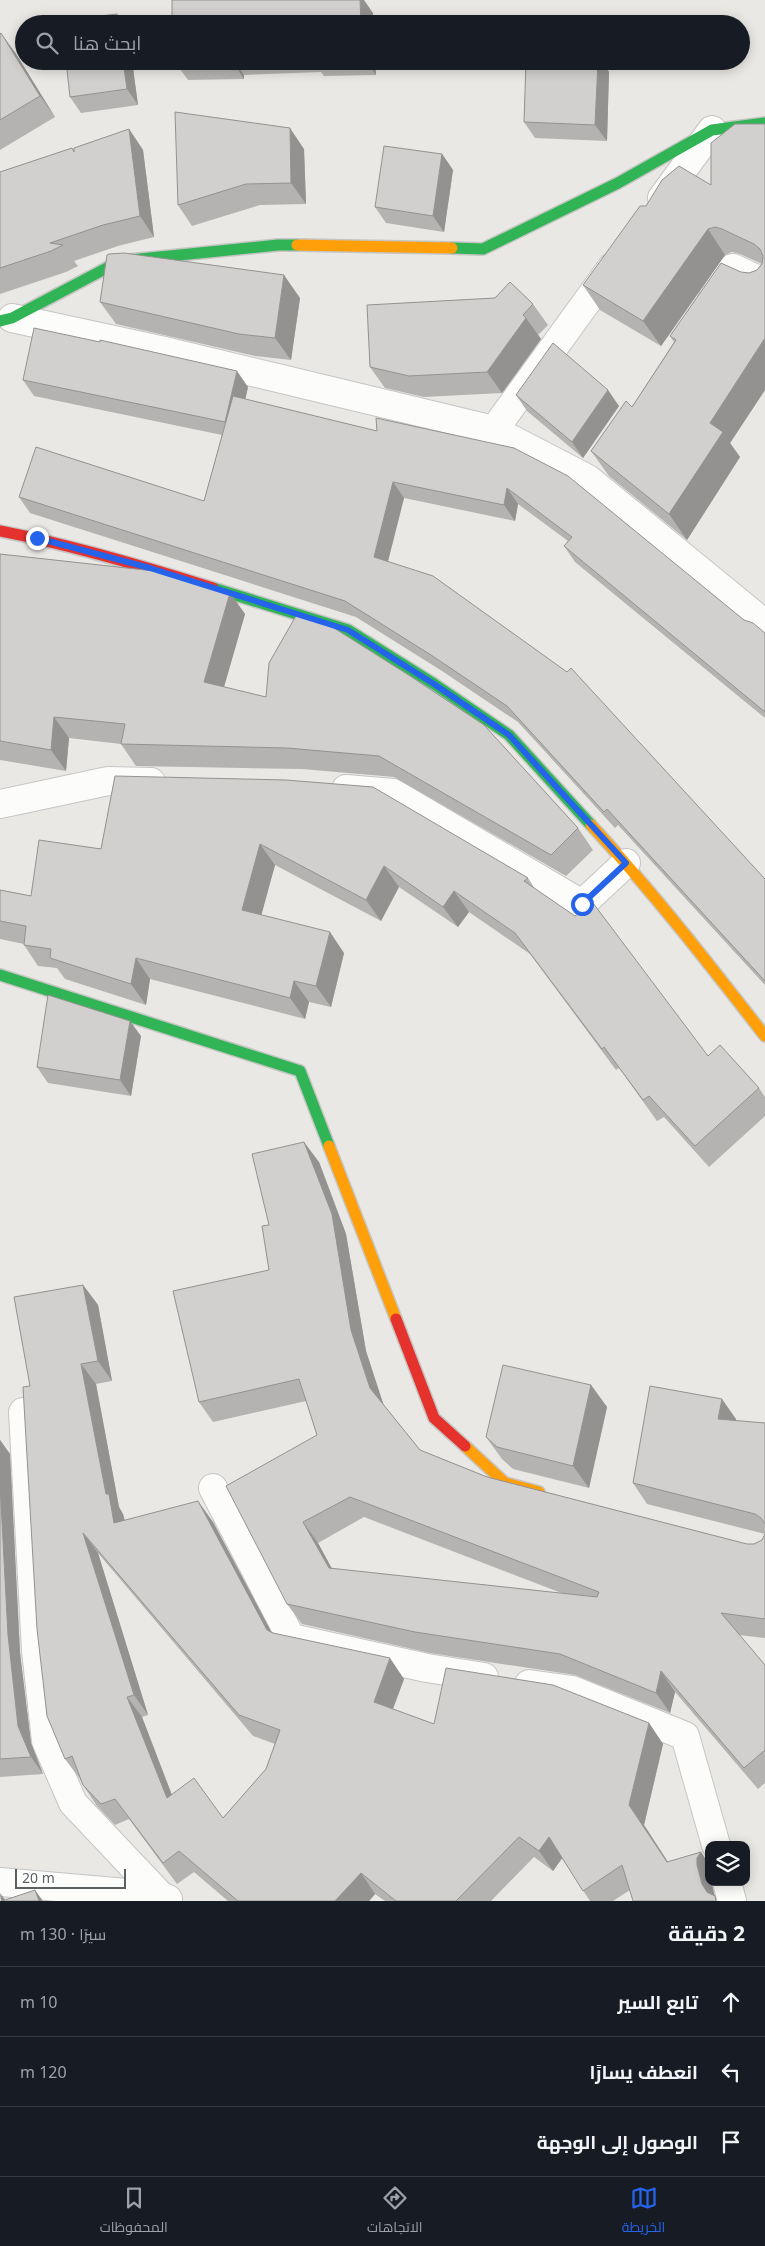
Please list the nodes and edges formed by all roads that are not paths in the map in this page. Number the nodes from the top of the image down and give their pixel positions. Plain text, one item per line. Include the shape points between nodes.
1 (765, 123) edge
2 (712, 130) junction
3 (649, 217) edge
4 (626, 248) edge
5 (765, 283) edge
6 (6, 320) edge
7 (696, 323) edge
8 (494, 430) junction
9 (604, 456) edge
10 (588, 479) junction
11 (0, 532) edge
12 (765, 624) edge
13 (176, 782) edge
14 (320, 786) edge
15 (0, 804) edge
16 (626, 863) junction
17 (0, 975) edge
18 (765, 1036) edge
19 (24, 1412) edge
20 (214, 1488) dead end
21 (553, 1496) edge
22 (715, 1841) edge
23 (0, 1882) edge
24 (728, 1886) edge
25 (166, 1898) edge
26 (732, 1901) edge

1 - 2 street
2 - 3 street
2 - 6 street via 618,183 483,249 278,245 120,262
4 - 8 street
5 - 7 street via 733,268
6 - 8 street via 169,352
8 - 10 street
9 - 10 street
10 - 12 street
11 - 16 street via 37,538 150,568 348,630 509,735
13 - 15 street via 108,781
14 - 16 street via 393,793 582,904
16 - 18 street
17 - 21 street via 300,1071 434,1418 505,1484
19 - 25 street via 36,1651 46,1741 73,1803
20 - 22 street via 291,1638 427,1668 572,1690 685,1736
23 - 25 street
24 - 26 street

